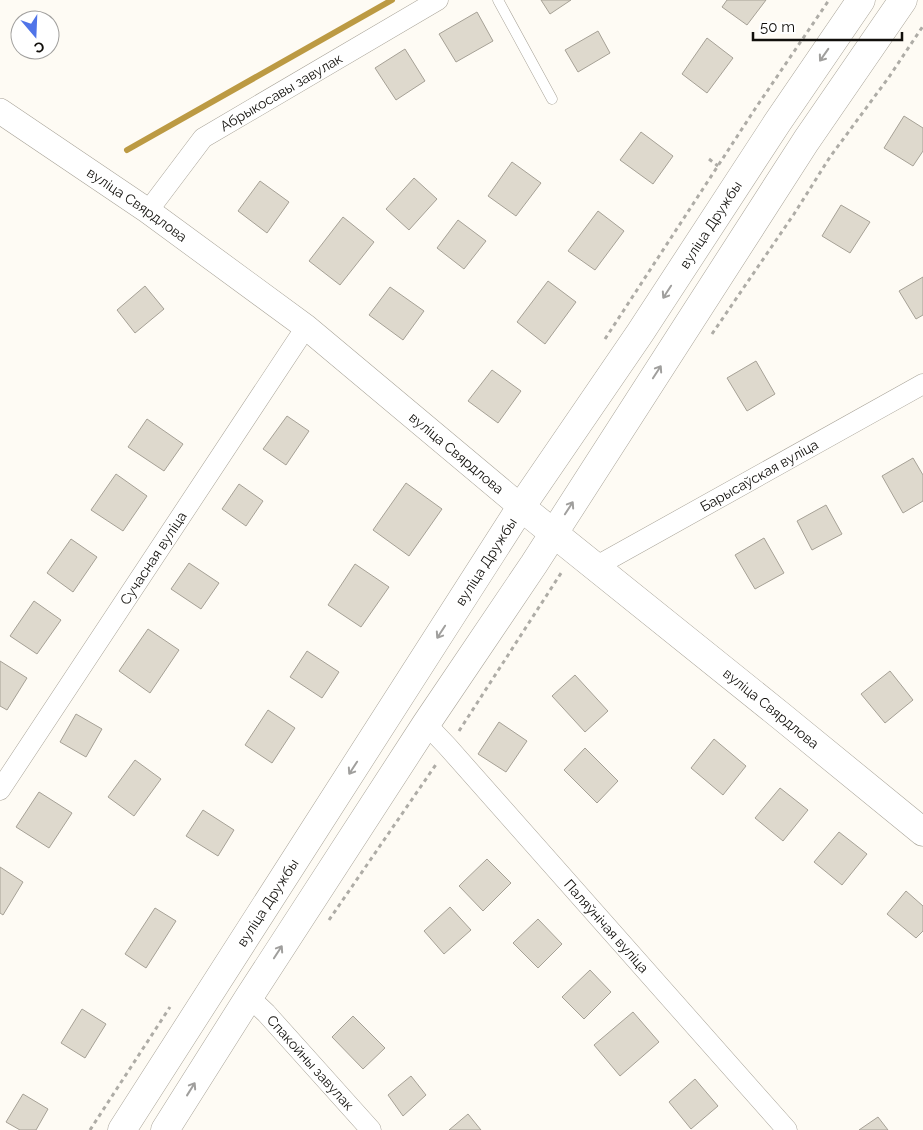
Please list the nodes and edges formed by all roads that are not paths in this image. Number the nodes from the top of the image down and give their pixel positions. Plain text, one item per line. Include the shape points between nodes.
1 (438, 0) edge
2 (498, 0) edge
3 (862, 0) edge
4 (903, 0) edge
5 (552, 99) dead end
6 (0, 111) edge
7 (148, 211) junction
8 (306, 327) junction
9 (640, 333) junction
10 (923, 384) edge
11 (521, 507) junction
12 (553, 533) junction
13 (595, 567) junction
14 (426, 724) junction
15 (0, 790) edge
16 (923, 832) edge
17 (249, 997) junction
18 (122, 1130) edge
19 (165, 1130) edge
20 (371, 1130) edge
21 (786, 1130) edge

1 - 7 street, Абрыкосавы завулак via 203,138
2 - 5 lane
3 -> 9 main road, вуліца Дружбы via 771,131
12 -> 4 main road via 806,141
6 - 7 street, вуліца Свярдлова
7 - 8 street, вуліца Свярдлова
8 - 11 street, вуліца Свярдлова
8 - 15 street, Сучасная вуліца
9 - 11 main road, вуліца Дружбы
9 - 12 main road via 606,406 548,500 547,522
10 - 13 street, Барысаўская вуліца
11 - 12 main road, вуліца Свярдлова
11 - 14 main road via 528,520 529,538 466,643
11 -> 18 main road, вуліца Дружбы
12 - 13 main road, вуліца Свярдлова
12 - 14 main road
13 - 16 main road, вуліца Свярдлова
17 -> 14 main road
14 - 21 street, Паляўнічая вуліца
19 -> 17 main road
17 - 20 street, Спакойны завулак

